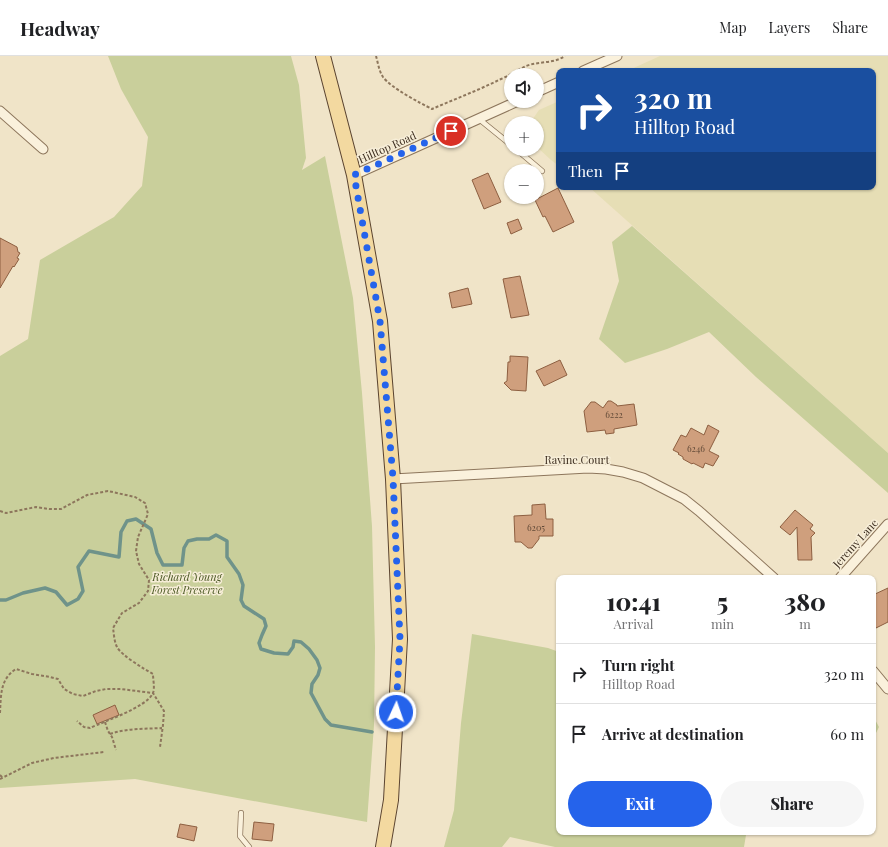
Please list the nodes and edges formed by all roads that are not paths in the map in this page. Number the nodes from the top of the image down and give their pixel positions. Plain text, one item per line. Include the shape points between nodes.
1 (323, 56) edge
2 (617, 56) edge
3 (599, 60) edge
4 (587, 68) edge
5 (556, 83) edge
6 (544, 89) edge
7 (504, 107) edge
8 (0, 111) edge
9 (479, 119) junction
10 (504, 139) edge
11 (43, 149) dead end
12 (524, 156) edge
13 (533, 164) edge
14 (354, 175) junction
15 (393, 478) junction
16 (888, 524) edge
17 (771, 575) edge
18 (843, 575) edge
19 (876, 675) edge
20 (888, 689) edge
21 (241, 813) dead end
22 (249, 847) edge
23 (383, 847) edge

1 - 14 main road
2 - 3 street
3 - 4 street
5 - 6 street
7 - 9 street, Hilltop Road
8 - 11 street
9 - 10 lane
9 - 14 street, Hilltop Road
12 - 13 lane
14 - 15 main road via 380,321
15 - 17 street, Ravine Court via 588,468 623,472 643,478 684,499
15 - 23 main road via 400,639 391,800
16 - 18 street, Jeremy Lane
19 - 20 street
21 - 22 lane via 240,836

